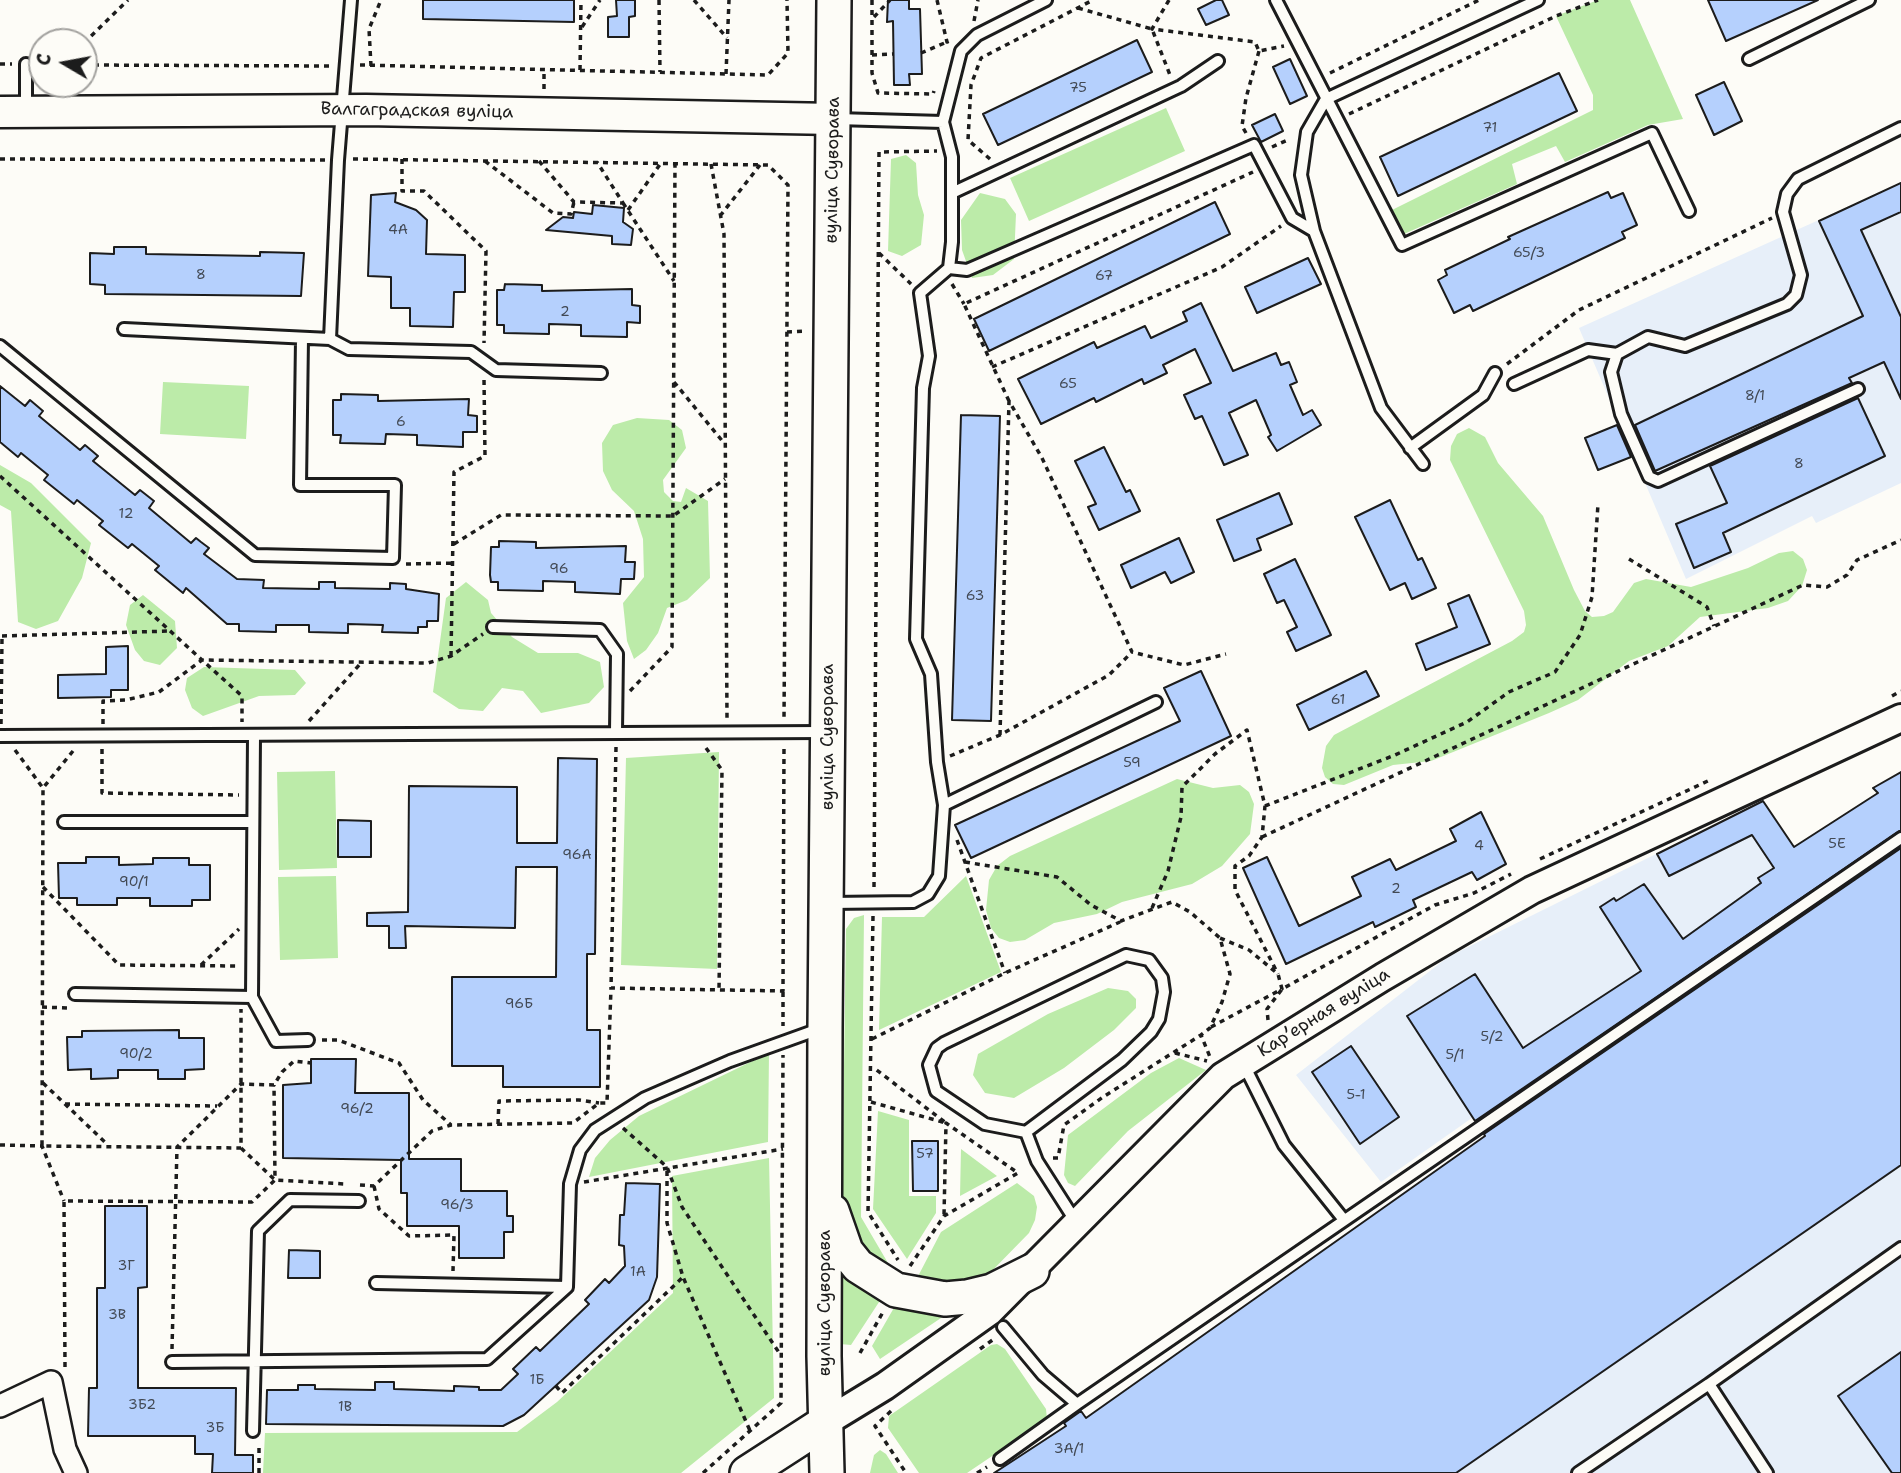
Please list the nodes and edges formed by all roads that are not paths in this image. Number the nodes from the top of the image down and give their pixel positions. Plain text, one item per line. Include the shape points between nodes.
1 (351, 0) edge
2 (834, 0) edge
3 (1046, 0) edge
4 (1276, 0) edge
5 (1538, 0) edge
6 (1870, 0) edge
7 (1749, 59) dead end
8 (1218, 61) dead end
9 (26, 64) dead end
10 (1326, 99) junction
11 (344, 110) junction
12 (13, 111) edge
13 (834, 119) junction
14 (943, 122) junction
15 (1901, 128) edge
16 (954, 192) junction
17 (1689, 211) dead end
18 (1314, 231) junction
19 (947, 270) junction
20 (124, 329) dead end
21 (302, 339) junction
22 (330, 339) junction
23 (0, 346) edge
24 (1617, 354) junction
25 (601, 373) dead end
26 (1495, 373) road end
27 (1514, 384) dead end
28 (1858, 388) dead end
29 (1410, 448) junction
30 (1423, 464) dead end
31 (493, 627) road end
32 (1156, 702) dead end
33 (1901, 718) edge
34 (616, 731) junction
35 (828, 732) junction
36 (1, 736) edge
37 (254, 737) junction
38 (944, 805) junction
39 (64, 822) dead end
40 (253, 822) junction
41 (1901, 838) edge
42 (827, 904) junction
43 (75, 994) dead end
44 (252, 997) junction
45 (825, 1027) junction
46 (308, 1040) road end
47 (1243, 1063) junction
48 (1026, 1132) junction
49 (825, 1171) junction
50 (359, 1201) dead end
51 (1344, 1220) junction
52 (1076, 1222) junction
53 (1901, 1248) edge
54 (1032, 1271) junction
55 (376, 1283) dead end
56 (567, 1287) junction
57 (1004, 1329) road end
58 (254, 1361) junction
59 (172, 1362) road end
60 (1709, 1384) junction
61 (1077, 1405) junction
62 (0, 1406) edge
63 (826, 1422) junction
64 (253, 1431) road end
65 (1000, 1459) dead end
66 (76, 1473) edge
67 (747, 1473) edge
68 (768, 1473) edge
69 (827, 1473) edge
70 (1578, 1473) edge
71 (1768, 1473) edge

1 - 11 lane
2 - 13 main road, вуліца Суворава
3 - 14 lane via 977,36 961,51
4 - 10 lane
5 - 10 lane
6 - 7 lane
8 - 16 lane via 1181,86
9 - 12 lane
10 - 17 lane via 1402,245 1652,133
10 - 18 lane via 1307,132 1301,175
11 - 12 main road, Валгаградская вуліца
11 - 13 main road, Валгаградская вуліца
11 - 22 lane
13 - 14 lane
13 - 35 main road, вуліца Суворава
14 - 16 lane
15 - 24 lane via 1798,179 1787,194 1783,212 1801,275 1796,295 1787,304 1685,346 1648,337
16 - 19 lane
18 - 19 lane via 1292,218 1254,145 967,270
18 - 29 lane via 1381,408
19 - 38 lane via 920,293 929,356 923,388 916,639 931,674
20 - 21 lane
21 - 22 lane
21 - 23 lane via 300,485 395,485 393,558 255,555
22 - 25 lane via 349,349 471,352 496,370
24 - 27 lane via 1588,350
24 - 28 lane via 1611,372 1621,414 1648,477 1658,481
26 - 29 lane via 1483,395
29 - 30 lane
31 - 34 lane via 600,630 617,654
32 - 38 lane
33 - 47 street, Карʼерная вуліца via 1532,890
34 - 35 lane
34 - 37 lane
35 - 42 main road, вуліца Суворава
36 - 37 lane
37 - 40 lane
38 - 42 lane via 939,876 928,894 913,902
39 - 40 lane
40 - 44 lane
41 - 51 lane
42 - 45 main road, вуліца Суворава
43 - 44 lane
44 - 46 lane via 276,1041
45 - 49 main road, вуліца Суворава
45 - 56 lane via 645,1098 595,1130 580,1150 570,1184
47 - 51 lane via 1284,1145
47 - 52 street, Карʼерная вуліца via 1223,1076
48 - 48 lane via 1122,1060 1151,1032 1164,992 1162,978 1149,960 1126,955 1115,959 937,1048 929,1065 936,1091 985,1124
48 - 52 lane via 1037,1161
49 - 54 main road via 831,1209 846,1251 858,1266 945,1299 992,1291
49 - 63 main road, вуліца Суворава
50 - 58 lane via 290,1200 258,1231
51 - 61 lane
52 - 54 street, Карʼерная вуліца
53 - 60 lane
54 - 63 street, Карʼерная вуліца via 989,1312
55 - 56 lane
56 - 58 lane via 487,1359
57 - 61 lane via 1044,1376
58 - 59 lane
58 - 64 lane
60 - 70 lane
60 - 71 lane
61 - 65 lane
62 - 66 street via 58,1381 65,1449
63 - 67 main road
63 - 68 main road
63 - 69 main road, вуліца Суворава

